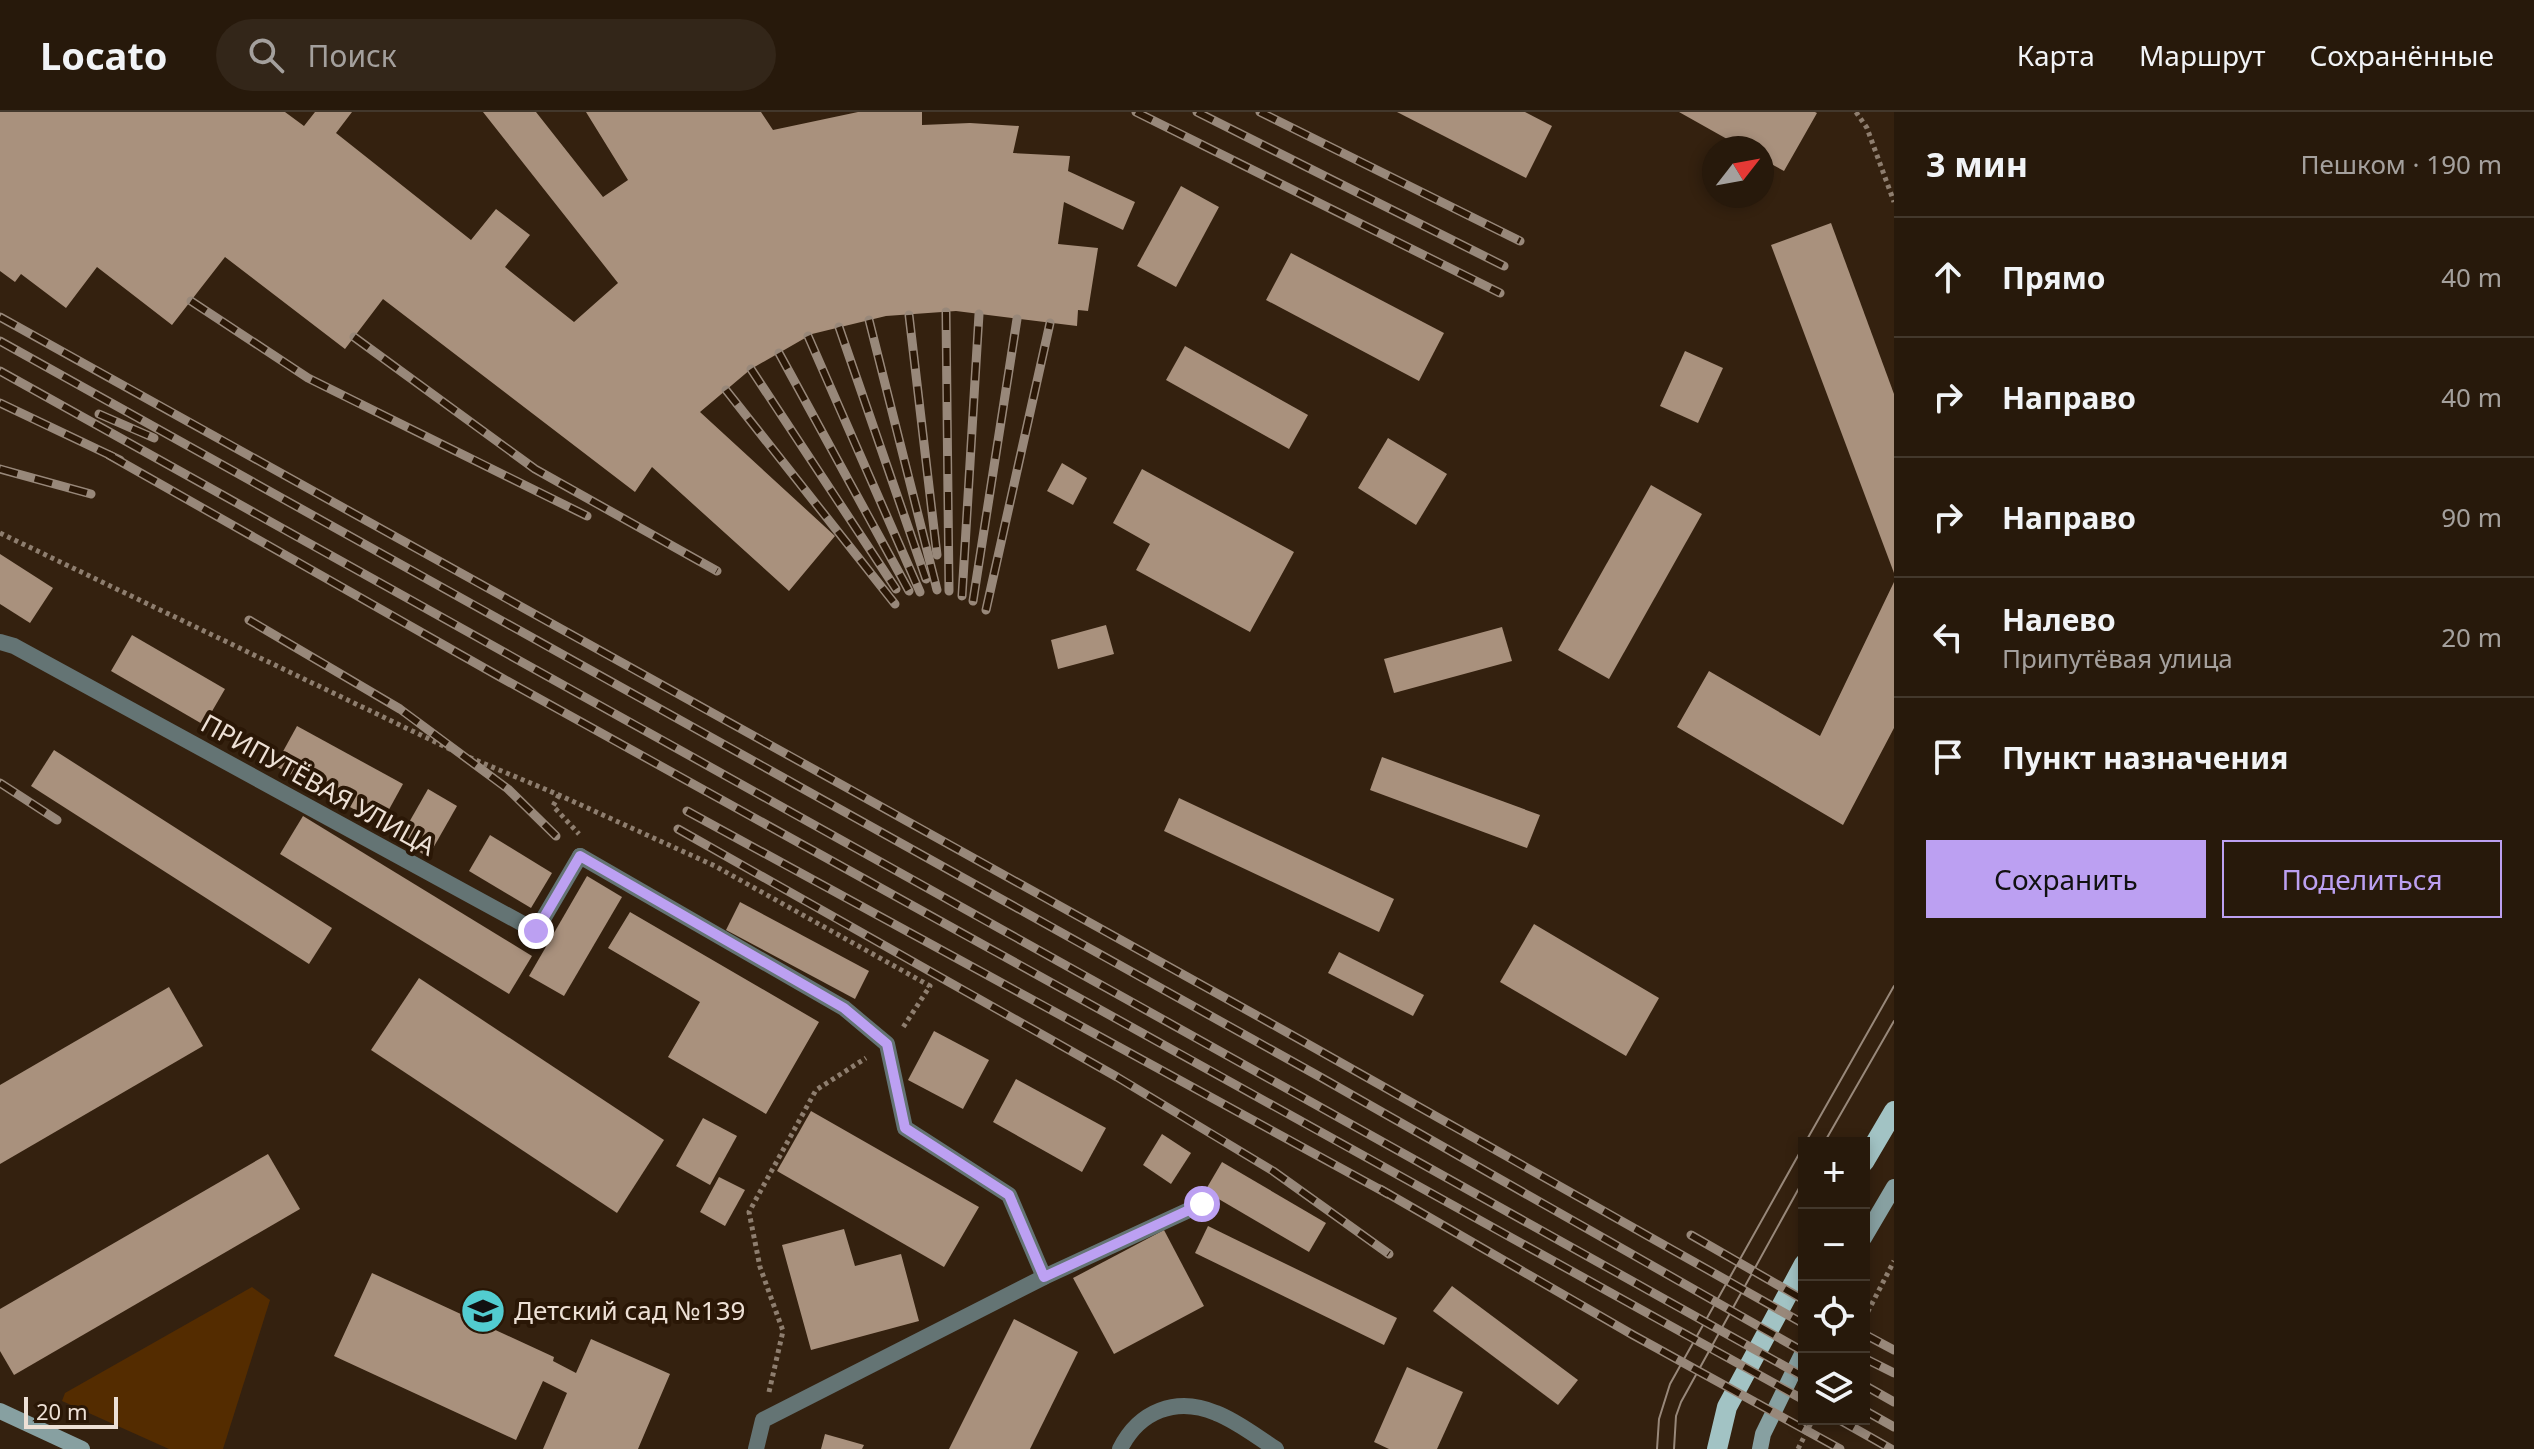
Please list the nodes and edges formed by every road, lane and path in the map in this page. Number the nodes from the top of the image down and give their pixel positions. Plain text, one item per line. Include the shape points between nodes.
1 (1856, 112) edge
2 (1894, 202) edge
3 (0, 642) edge
4 (559, 795) dead end
5 (580, 856) junction
6 (1894, 1111) edge
7 (1870, 1152) edge
8 (1894, 1187) edge
9 (1202, 1204) dead end
10 (1870, 1228) edge
11 (1894, 1261) edge
12 (1798, 1275) edge
13 (1044, 1277) junction
14 (1870, 1307) edge
15 (1803, 1353) edge
16 (0, 1411) edge
17 (1810, 1425) edge
18 (82, 1449) edge
19 (756, 1449) edge
20 (1120, 1449) edge
21 (1276, 1449) edge
22 (1717, 1449) edge
23 (1760, 1449) edge
24 (1798, 1449) edge

1 - 2 path
3 - 5 street, ПРИПУТЁВАЯ УЛИЦА via 536,931
4 - 5 path via 553,806 584,840
5 - 13 street via 844,1008 887,1044 905,1128 1009,1195
6 - 7 main road
8 - 10 main road
9 - 13 street
11 - 14 path
12 - 22 main road via 1727,1407
13 - 19 street via 763,1420
15 - 23 main road
16 - 18 main road
17 - 24 path
20 - 21 street via 1127,1434 1154,1411 1184,1406 1216,1413

